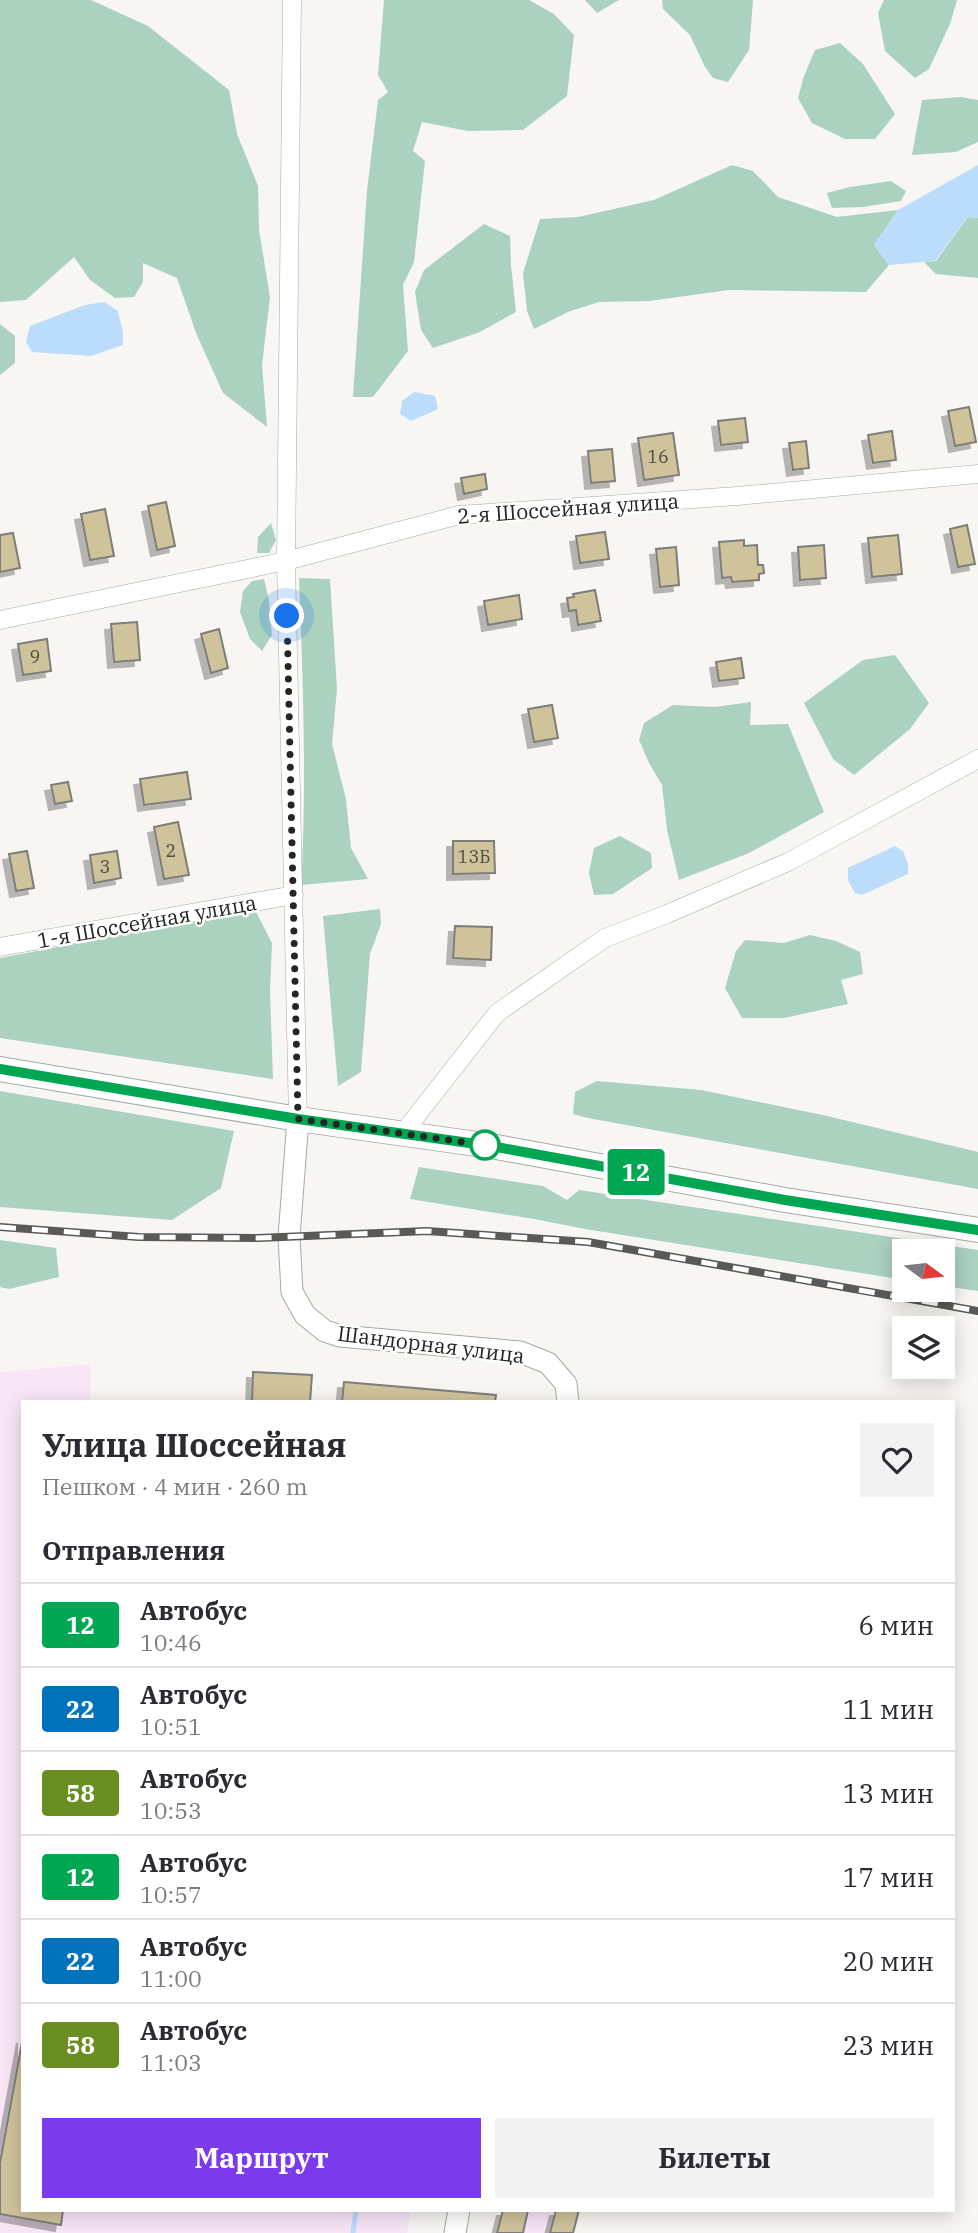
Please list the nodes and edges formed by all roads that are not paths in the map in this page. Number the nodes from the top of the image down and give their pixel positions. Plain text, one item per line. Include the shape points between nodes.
1 (292, 0) edge
2 (978, 474) edge
3 (286, 561) junction
4 (0, 620) edge
5 (978, 759) edge
6 (294, 895) junction
7 (0, 947) edge
8 (0, 1069) edge
9 (298, 1119) junction
10 (403, 1133) junction
11 (978, 1230) edge
12 (568, 1400) edge
13 (459, 2212) edge
14 (455, 2233) edge

1 - 3 street
2 - 3 street, 2-я Шоссейная улица via 459,515
3 - 4 street, 2-я Шоссейная улица
3 - 6 street
5 - 10 street via 788,862 605,938 497,1013
6 - 7 street, 1-я Шоссейная улица
6 - 9 street
8 - 9 main road
9 - 10 main road
9 - 12 street, Шандорная улица via 289,1237 292,1292 305,1315 340,1336 520,1352 548,1363 566,1384
10 - 11 main road
13 - 14 street

